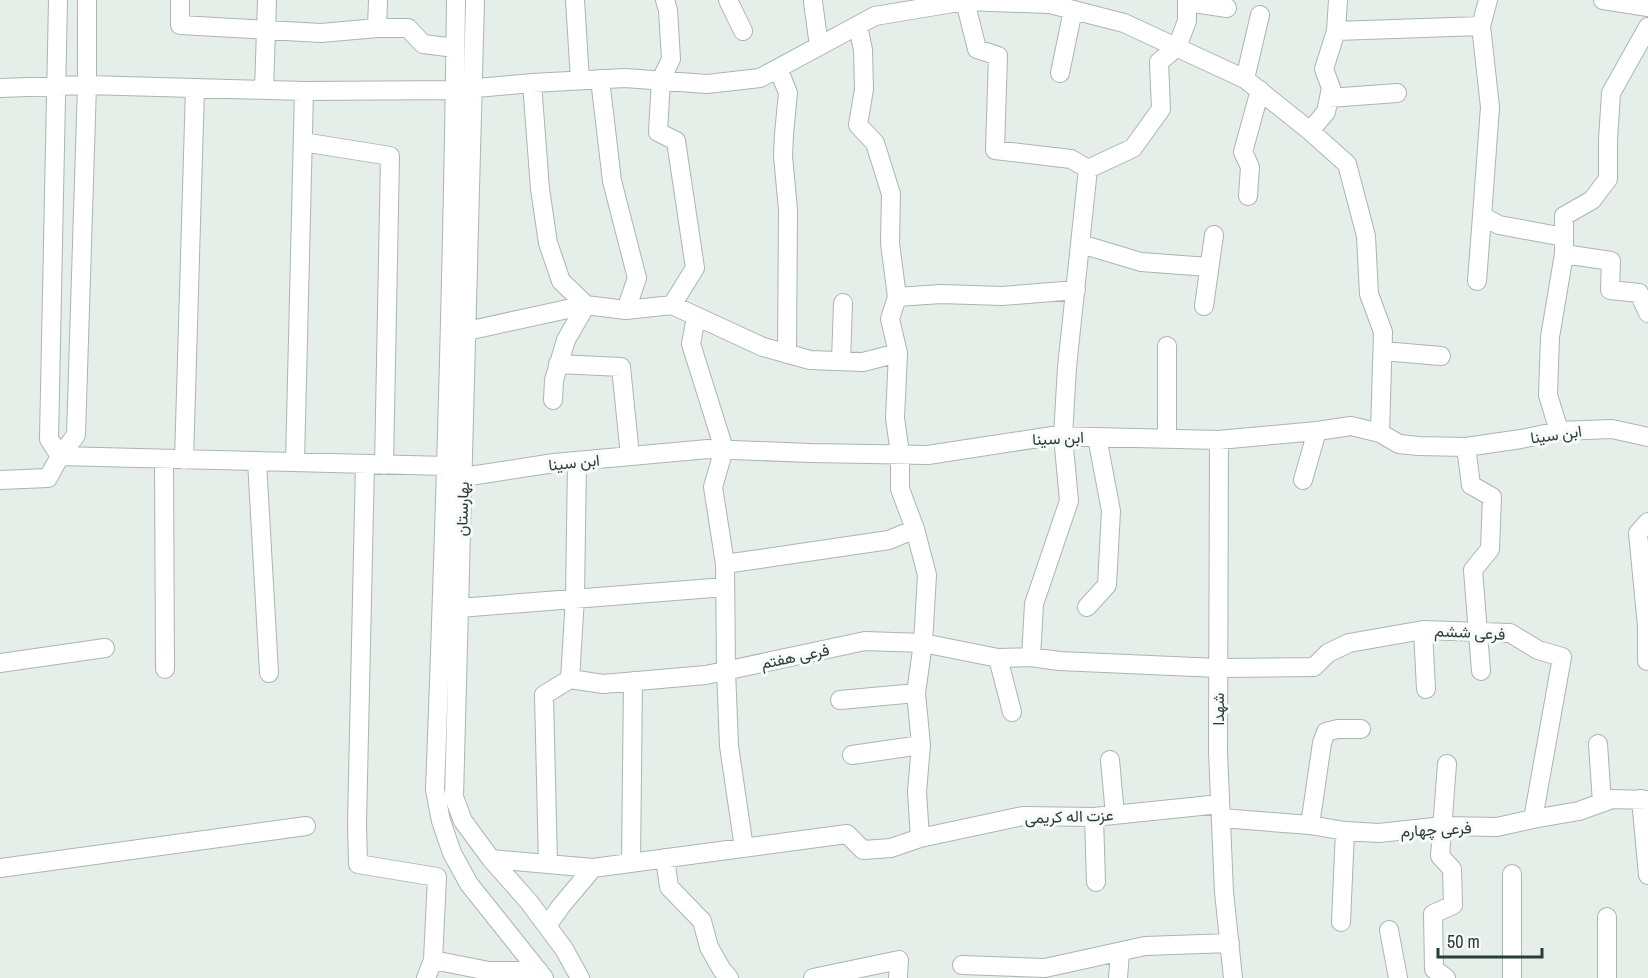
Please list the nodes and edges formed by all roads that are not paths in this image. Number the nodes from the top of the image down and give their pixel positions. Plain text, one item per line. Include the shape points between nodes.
1 (58, 0) edge
2 (87, 0) edge
3 (180, 0) edge
4 (267, 0) edge
5 (378, 0) edge
6 (456, 0) edge
7 (475, 0) edge
8 (575, 0) edge
9 (665, 0) edge
10 (728, 0) edge
11 (1338, 0) edge
12 (1488, 0) edge
13 (1603, 0) edge
14 (965, 1) edge
15 (1187, 1) edge
16 (813, 2) dead end
17 (1026, 2) edge
18 (1227, 8) dead end
19 (1648, 8) edge
20 (1073, 10) junction
21 (1260, 15) dead end
22 (858, 26) junction
23 (1481, 26) junction
24 (1648, 27) edge
25 (377, 28) junction
26 (266, 31) junction
27 (743, 31) dead end
28 (1336, 31) junction
29 (819, 46) junction
30 (1178, 47) junction
31 (455, 48) junction
32 (778, 68) junction
33 (1060, 73) dead end
34 (600, 79) junction
35 (1245, 79) junction
36 (580, 80) junction
37 (661, 80) junction
38 (532, 83) junction
39 (87, 85) junction
40 (55, 86) junction
41 (0, 88) edge
42 (195, 88) junction
43 (464, 89) junction
44 (264, 90) junction
45 (1260, 90) junction
46 (304, 91) junction
47 (1397, 93) dead end
48 (1329, 99) junction
49 (1310, 131) junction
50 (303, 142) junction
51 (1088, 169) junction
52 (1248, 196) dead end
53 (1482, 216) junction
54 (1214, 235) dead end
55 (1081, 244) junction
56 (1564, 245) junction
57 (1209, 267) junction
58 (1477, 281) dead end
59 (1076, 290) junction
60 (897, 297) junction
61 (843, 303) dead end
62 (586, 305) junction
63 (672, 305) junction
64 (1204, 306) dead end
65 (626, 310) junction
66 (1648, 313) edge
67 (696, 317) junction
68 (467, 331) junction
69 (1167, 346) dead end
70 (1383, 351) junction
71 (898, 353) junction
72 (788, 354) junction
73 (1441, 356) dead end
74 (841, 361) junction
75 (558, 364) junction
76 (553, 400) dead end
77 (1317, 431) junction
78 (1559, 431) junction
79 (1380, 433) junction
80 (1063, 436) junction
81 (1097, 437) junction
82 (1648, 437) edge
83 (1167, 439) junction
84 (1219, 440) junction
85 (1466, 447) junction
86 (724, 449) junction
87 (900, 454) junction
88 (60, 456) junction
89 (630, 456) junction
90 (164, 459) junction
91 (184, 460) junction
92 (258, 461) junction
93 (578, 461) junction
94 (294, 462) junction
95 (365, 464) junction
96 (384, 465) junction
97 (446, 466) junction
98 (463, 477) junction
99 (0, 480) edge
100 (1304, 480) dead end
101 (1648, 522) edge
102 (915, 529) junction
103 (725, 564) junction
104 (725, 586) junction
105 (575, 598) junction
106 (1087, 607) dead end
107 (459, 608) junction
108 (1423, 630) junction
109 (1477, 632) junction
110 (923, 643) junction
111 (105, 648) dead end
112 (1031, 657) junction
113 (998, 658) junction
114 (1648, 661) edge
115 (0, 663) edge
116 (1218, 668) junction
117 (165, 669) dead end
118 (726, 670) junction
119 (1481, 671) dead end
120 (269, 674) dead end
121 (570, 679) junction
122 (633, 681) junction
123 (1426, 689) dead end
124 (916, 693) junction
125 (840, 699) dead end
126 (1012, 712) dead end
127 (1361, 729) dead end
128 (1598, 744) dead end
129 (921, 745) junction
130 (852, 755) dead end
131 (1110, 760) dead end
132 (1447, 764) dead end
133 (1645, 799) edge
134 (1602, 803) junction
135 (1220, 811) junction
136 (1115, 815) junction
137 (1094, 817) junction
138 (1533, 819) junction
139 (1310, 825) junction
140 (306, 826) dead end
141 (1443, 826) junction
142 (1345, 831) junction
143 (920, 838) junction
144 (744, 848) junction
145 (665, 858) junction
146 (491, 859) junction
147 (631, 863) junction
148 (548, 864) junction
149 (0, 868) edge
150 (593, 868) junction
151 (1512, 874) dead end
152 (1648, 875) edge
153 (1096, 882) dead end
154 (1607, 917) dead end
155 (1341, 922) dead end
156 (547, 926) junction
157 (1389, 930) dead end
158 (1230, 944) junction
159 (1120, 952) junction
160 (433, 960) junction
161 (962, 965) dead end
162 (898, 969) edge
163 (1043, 973) edge
164 (542, 974) edge
165 (426, 978) edge
166 (580, 978) edge
167 (729, 978) edge
168 (813, 978) edge
169 (1118, 978) edge
170 (1233, 978) edge
171 (1398, 978) edge
172 (1446, 978) edge
173 (1512, 978) edge
174 (1607, 978) edge

1 - 40 street
2 - 39 street
3 - 26 street via 180,25
4 - 26 street
5 - 25 street
6 - 31 street, بهارستان
7 - 43 street, بهارستان
8 - 36 street
9 - 37 street via 671,59
10 - 27 street
11 - 28 street
12 - 23 street
13 - 19 street
14 - 17 street
14 - 22 street via 875,16
14 - 51 street via 977,49 999,56 995,150 1071,159
15 - 18 street
15 - 30 street via 1187,21
16 - 29 street
17 - 20 street
20 - 30 street via 1125,23
20 - 33 street
21 - 35 street
22 - 29 street
22 - 60 street via 864,89 858,125 875,142 891,194 890,243
23 - 28 street
23 - 53 street via 1490,107
24 - 56 street via 1611,93 1608,179 1592,200 1564,216
25 - 26 street via 321,33
25 - 31 street via 408,28 423,44
26 - 44 street
28 - 48 street via 1324,69 1331,88
29 - 32 street
30 - 35 street
30 - 51 street via 1159,62 1161,109 1133,148
31 - 43 street, بهارستان
32 - 37 street via 760,78 707,84
32 - 72 street via 788,93 783,156 788,210
34 - 36 street
34 - 37 street
34 - 65 street via 612,181 637,278
35 - 45 street
36 - 38 street
37 - 63 street via 658,132 676,141 695,267
38 - 43 street
38 - 62 street via 548,243 561,281
39 - 40 street
39 - 42 street
39 - 88 street via 76,435
40 - 41 street
40 - 88 street via 49,439
42 - 44 street
42 - 91 street
43 - 46 street
43 - 68 street, بهارستان
43 - 97 street, بهارستان
44 - 46 street
45 - 49 street
45 - 52 street via 1243,152 1250,167
46 - 50 street
47 - 48 street
48 - 49 street via 1326,112
49 - 70 street via 1347,164 1366,236 1369,294 1383,332
50 - 94 street
50 - 96 street via 390,156
51 - 55 street
53 - 56 street
53 - 58 street
54 - 57 street
55 - 57 street via 1141,262
55 - 59 street
56 - 66 street via 1611,261 1610,290 1639,293
56 - 78 street via 1550,337 1548,394
57 - 64 street
59 - 60 street via 1002,296
59 - 80 street
60 - 71 street via 890,319
61 - 74 street
62 - 65 street
62 - 68 street
62 - 75 street via 566,340
63 - 65 street
63 - 67 street
67 - 72 street
67 - 86 street via 691,344
68 - 98 street, بهارستان
69 - 83 street
70 - 73 street
70 - 79 street
71 - 74 street via 863,362
71 - 87 street via 896,418
72 - 74 street via 810,360
75 - 76 street
75 - 89 street via 621,367
77 - 79 street, ابن سینا via 1351,426
77 - 84 street, ابن سینا
77 - 100 street
78 - 82 street, ابن سینا via 1612,429
78 - 85 street, ابن سینا
79 - 85 street, ابن سینا via 1399,444
80 - 81 street, ابن سینا
80 - 87 street, ابن سینا via 928,455
80 - 112 street via 1069,501 1034,604
81 - 83 street, ابن سینا
81 - 106 street via 1111,511 1107,585
83 - 84 street, ابن سینا
84 - 116 street, شهدا
85 - 109 street via 1471,485 1492,497 1490,549 1473,570
86 - 87 street, ابن سینا
86 - 89 street, ابن سینا
86 - 103 street via 713,487
87 - 102 street via 900,489
88 - 90 street
88 - 99 street via 48,478
89 - 93 street, ابن سینا
90 - 91 street
90 - 117 street
91 - 92 street
92 - 94 street
92 - 120 street
93 - 98 street, ابن سینا
93 - 105 street
94 - 95 street
95 - 96 street
95 - 160 street via 358,864 437,877
96 - 97 street
97 - 164 street, بهارستان via 435,790 452,853 469,884
98 - 107 street, بهارستان
101 - 114 street via 1638,533
102 - 103 street via 889,540
102 - 110 street via 927,575
103 - 104 street
104 - 105 street
104 - 118 street
105 - 107 street
105 - 121 street
107 - 146 street, بهارستان via 454,797 463,821
108 - 109 street, فرعی ششم
108 - 116 street, فرعی ششم via 1349,643 1328,653 1314,668
108 - 123 street
109 - 119 street
109 - 138 street, فرعی ششم via 1510,633 1538,650 1562,657
110 - 113 street, فرعی هفتم
110 - 118 street, فرعی هفتم via 865,641
110 - 124 street
111 - 115 street
112 - 113 street, فرعی هفتم
112 - 116 street, فرعی هفتم
113 - 126 street
116 - 135 street, شهدا
118 - 122 street, فرعی هفتم
118 - 144 street via 729,746
121 - 122 street, فرعی هفتم via 603,684
121 - 148 street via 544,695
122 - 147 street
124 - 125 street
124 - 129 street
127 - 139 street via 1326,732
128 - 134 street
129 - 130 street
129 - 143 street via 917,792
131 - 136 street
132 - 141 street
133 - 134 street, فرعی چهارم via 1611,799
133 - 152 street
134 - 138 street, فرعی چهارم via 1579,812
135 - 136 street, عزت اله کریمی
135 - 139 street, فرعی چهارم
135 - 158 street, شهدا
136 - 137 street, عزت اله کریمی
137 - 143 street, عزت اله کریمی via 1023,816
137 - 153 street
138 - 141 street, فرعی چهارم via 1497,827
139 - 142 street, فرعی چهارم
140 - 149 street
141 - 142 street, فرعی چهارم via 1379,833
141 - 172 street via 1440,856 1452,869 1453,905 1433,914 1433,958 1434,969
142 - 155 street
143 - 144 street, عزت اله کریمی via 891,848 863,850 847,834
144 - 145 street
145 - 147 street
145 - 167 street via 669,886 702,921 709,947
146 - 148 street
146 - 156 street, بهارستان
147 - 150 street
148 - 150 street
150 - 156 street
151 - 173 street
154 - 174 street
156 - 166 street, بهارستان
157 - 171 street
158 - 159 street via 1145,946
158 - 170 street, شهدا
159 - 163 street
159 - 169 street
160 - 164 street via 489,971
160 - 165 street
161 - 163 street
162 - 168 street

